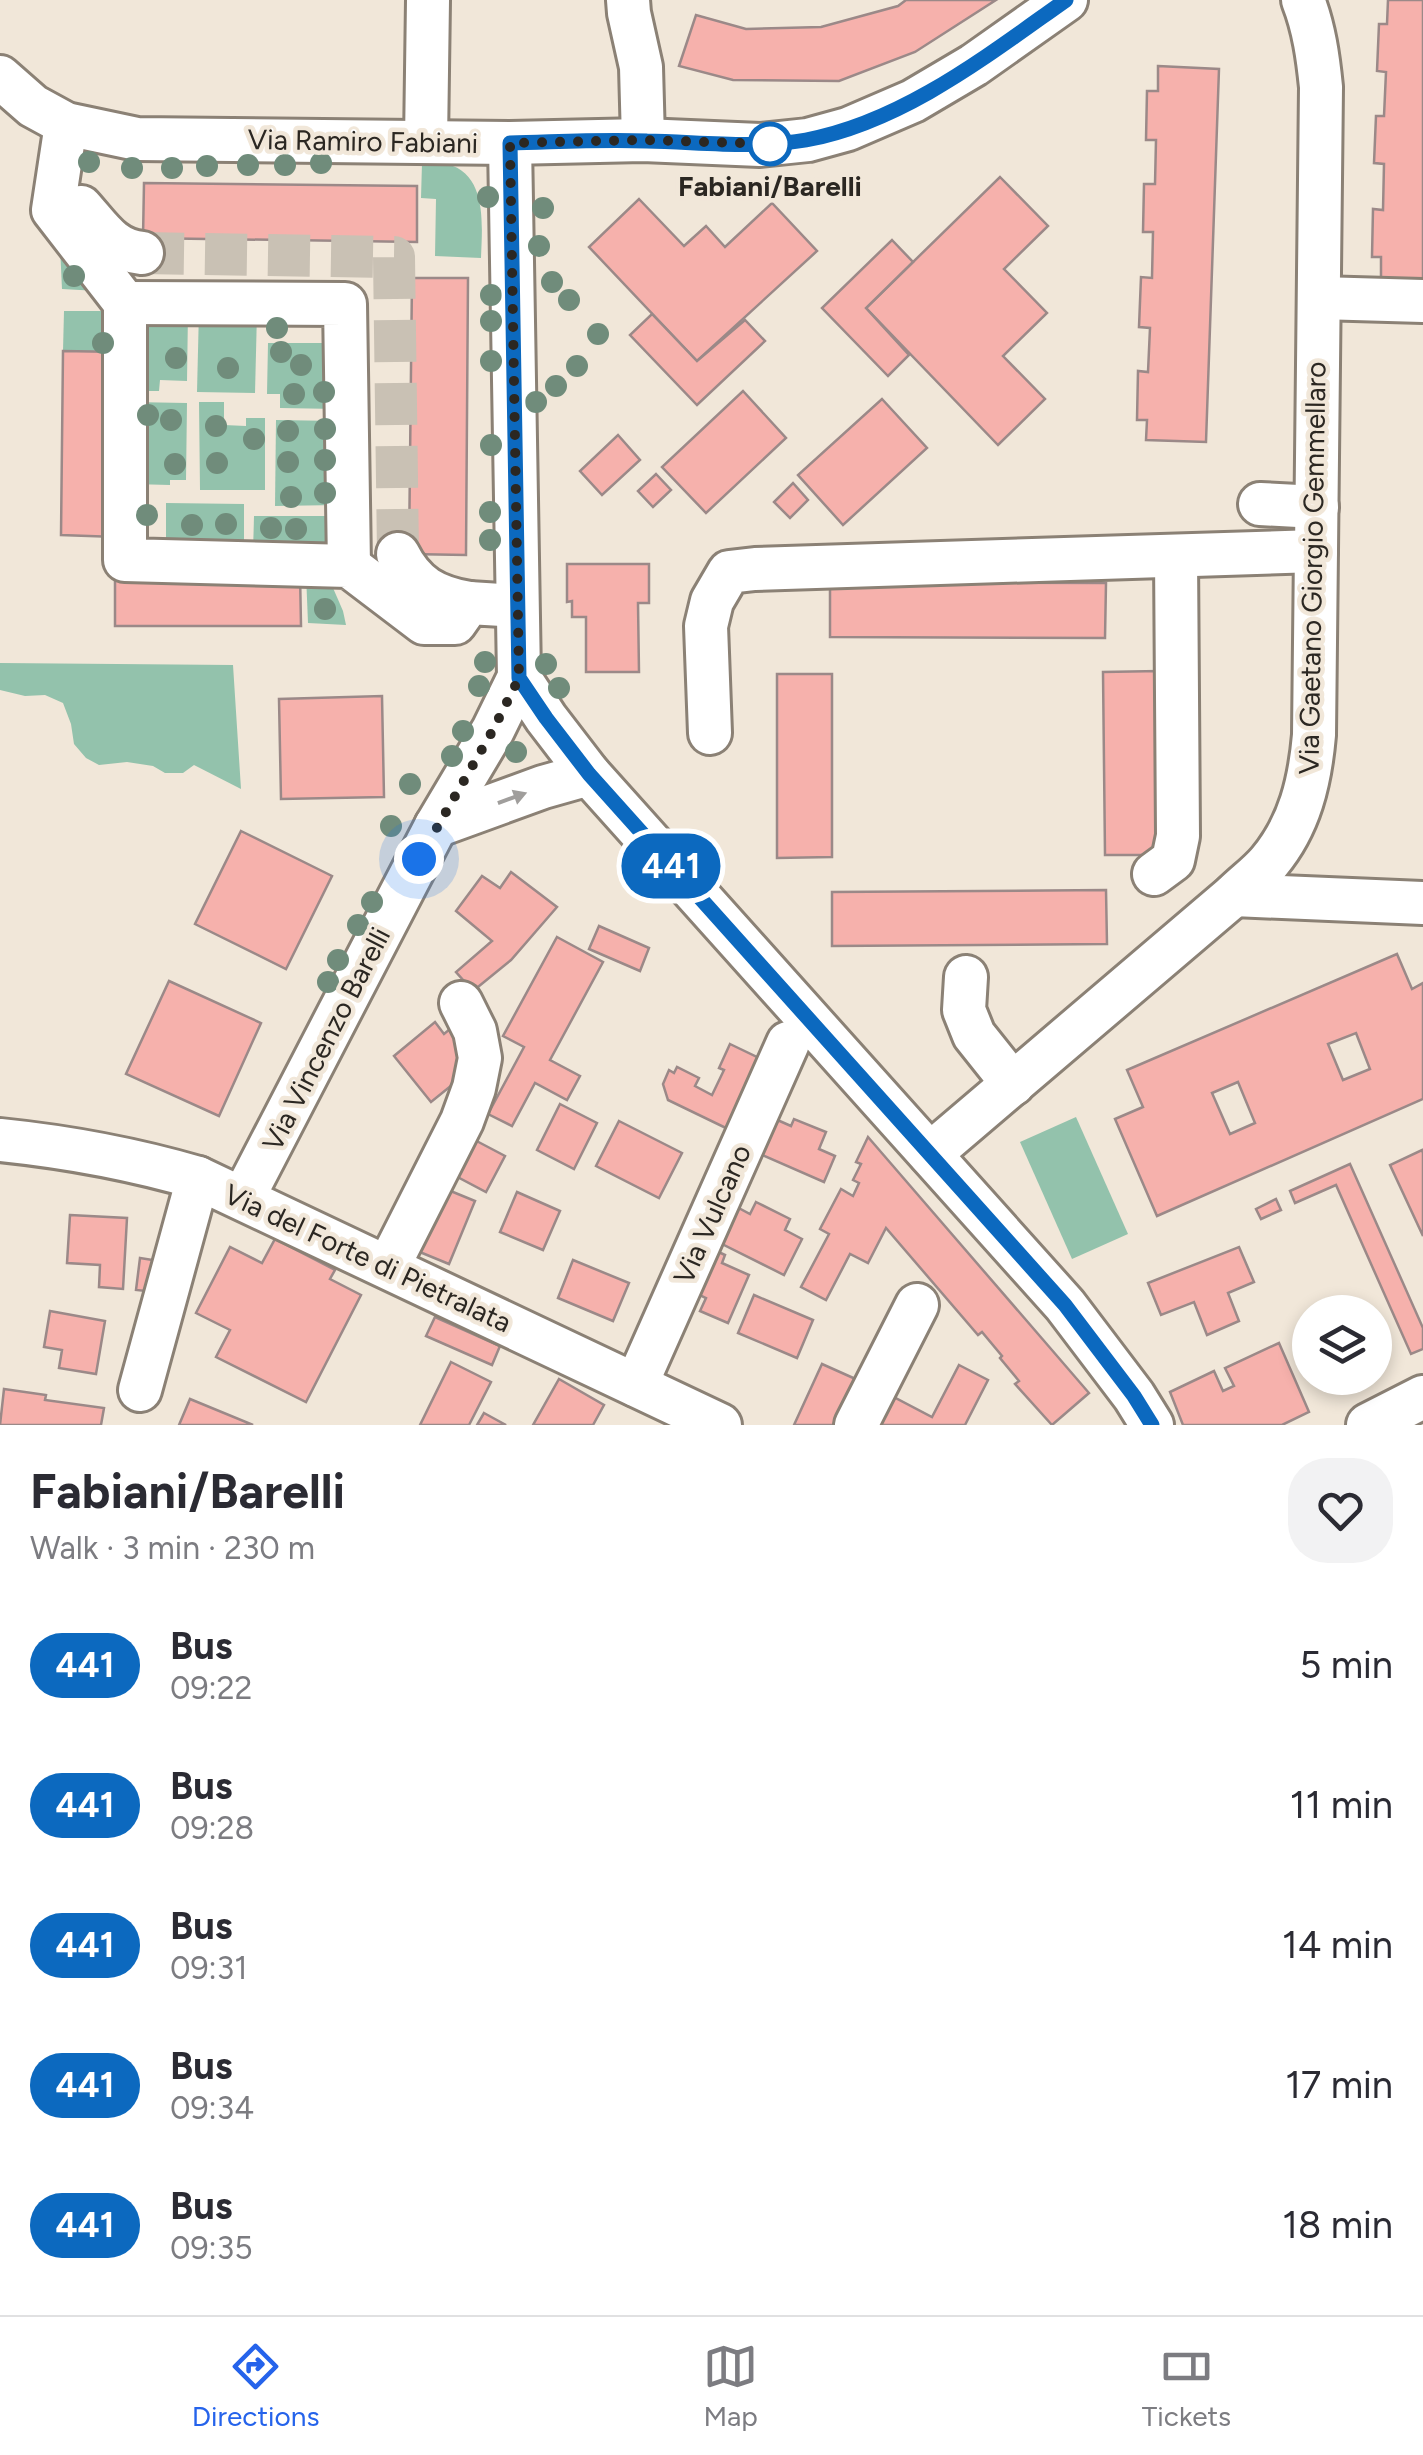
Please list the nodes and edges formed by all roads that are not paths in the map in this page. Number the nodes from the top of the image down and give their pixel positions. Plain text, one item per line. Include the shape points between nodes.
1 (428, 0) edge
2 (628, 0) edge
3 (1066, 0) edge
4 (1303, 0) edge
5 (0, 77) edge
6 (66, 124) junction
7 (643, 140) junction
8 (426, 142) junction
9 (510, 143) junction
10 (58, 180) junction
11 (142, 254) tunnel mouth
12 (1319, 298) junction
13 (1423, 301) edge
14 (125, 303) junction
15 (1260, 504) dead end
16 (1317, 507) junction
17 (1316, 550) junction
18 (398, 554) tunnel mouth
19 (1176, 556) junction
20 (349, 566) junction
21 (469, 604) junction
22 (517, 606) junction
23 (519, 678) junction
24 (710, 733) dead end
25 (589, 774) junction
26 (436, 826) junction
27 (1154, 874) dead end
28 (1234, 895) junction
29 (1423, 903) edge
30 (966, 977) dead end
31 (461, 1002) dead end
32 (788, 1044) dead end
33 (1013, 1084) junction
34 (0, 1140) edge
35 (930, 1154) junction
36 (198, 1178) junction
37 (243, 1198) junction
38 (388, 1266) junction
39 (918, 1305) dead end
40 (636, 1385) junction
41 (140, 1390) dead end
42 (1423, 1397) edge
43 (720, 1425) edge
44 (856, 1425) edge
45 (1152, 1425) edge
46 (1368, 1425) edge

1 - 8 street
2 - 7 street via 642,67
3 - 7 street, Via Ramiro Fabiani via 974,65 848,129 760,145
4 - 12 street, Via Gaetano Giorgio Gemmellaro via 1321,87
5 - 6 street, Via Ramiro Fabiani
6 - 8 street, Via Ramiro Fabiani via 137,139
6 - 10 street
7 - 9 street, Via Ramiro Fabiani
8 - 9 street, Via Ramiro Fabiani
9 - 22 street, Via Vincenzo Barelli
10 - 11 street via 113,243
10 - 14 street via 54,210
12 - 13 street
12 - 16 street, Via Gaetano Giorgio Gemmellaro
14 - 20 street via 125,560
14 - 20 street via 345,304
15 - 16 street
16 - 17 street, Via Gaetano Giorgio Gemmellaro
17 - 19 street
17 - 28 street, Via Gaetano Giorgio Gemmellaro via 1312,766 1292,827 1270,861
18 - 21 street via 436,595
19 - 24 street via 729,572 706,626
19 - 27 street via 1178,836 1172,860
20 - 21 street via 424,622 454,623
21 - 22 street
22 - 23 street, Via Vincenzo Barelli
23 - 25 street
23 - 26 street, Via Vincenzo Barelli
26 -> 25 street
25 - 35 street
26 - 37 street, Via Vincenzo Barelli
28 - 29 street
28 - 33 street, Via Gaetano Giorgio Gemmellaro
30 - 33 street via 964,1010 974,1035
31 - 38 street via 480,1058 474,1088
32 - 40 street, Via Vulcano
33 - 35 street, Via Gaetano Giorgio Gemmellaro
34 - 36 street, Via del Forte di Pietralata via 116,1156
35 - 45 street via 1065,1305
36 - 37 street, Via del Forte di Pietralata
36 - 41 street
37 - 38 street, Via del Forte di Pietralata
38 - 40 street, Via del Forte di Pietralata
39 - 44 street
40 - 43 street, Via del Forte di Pietralata
42 - 46 street

